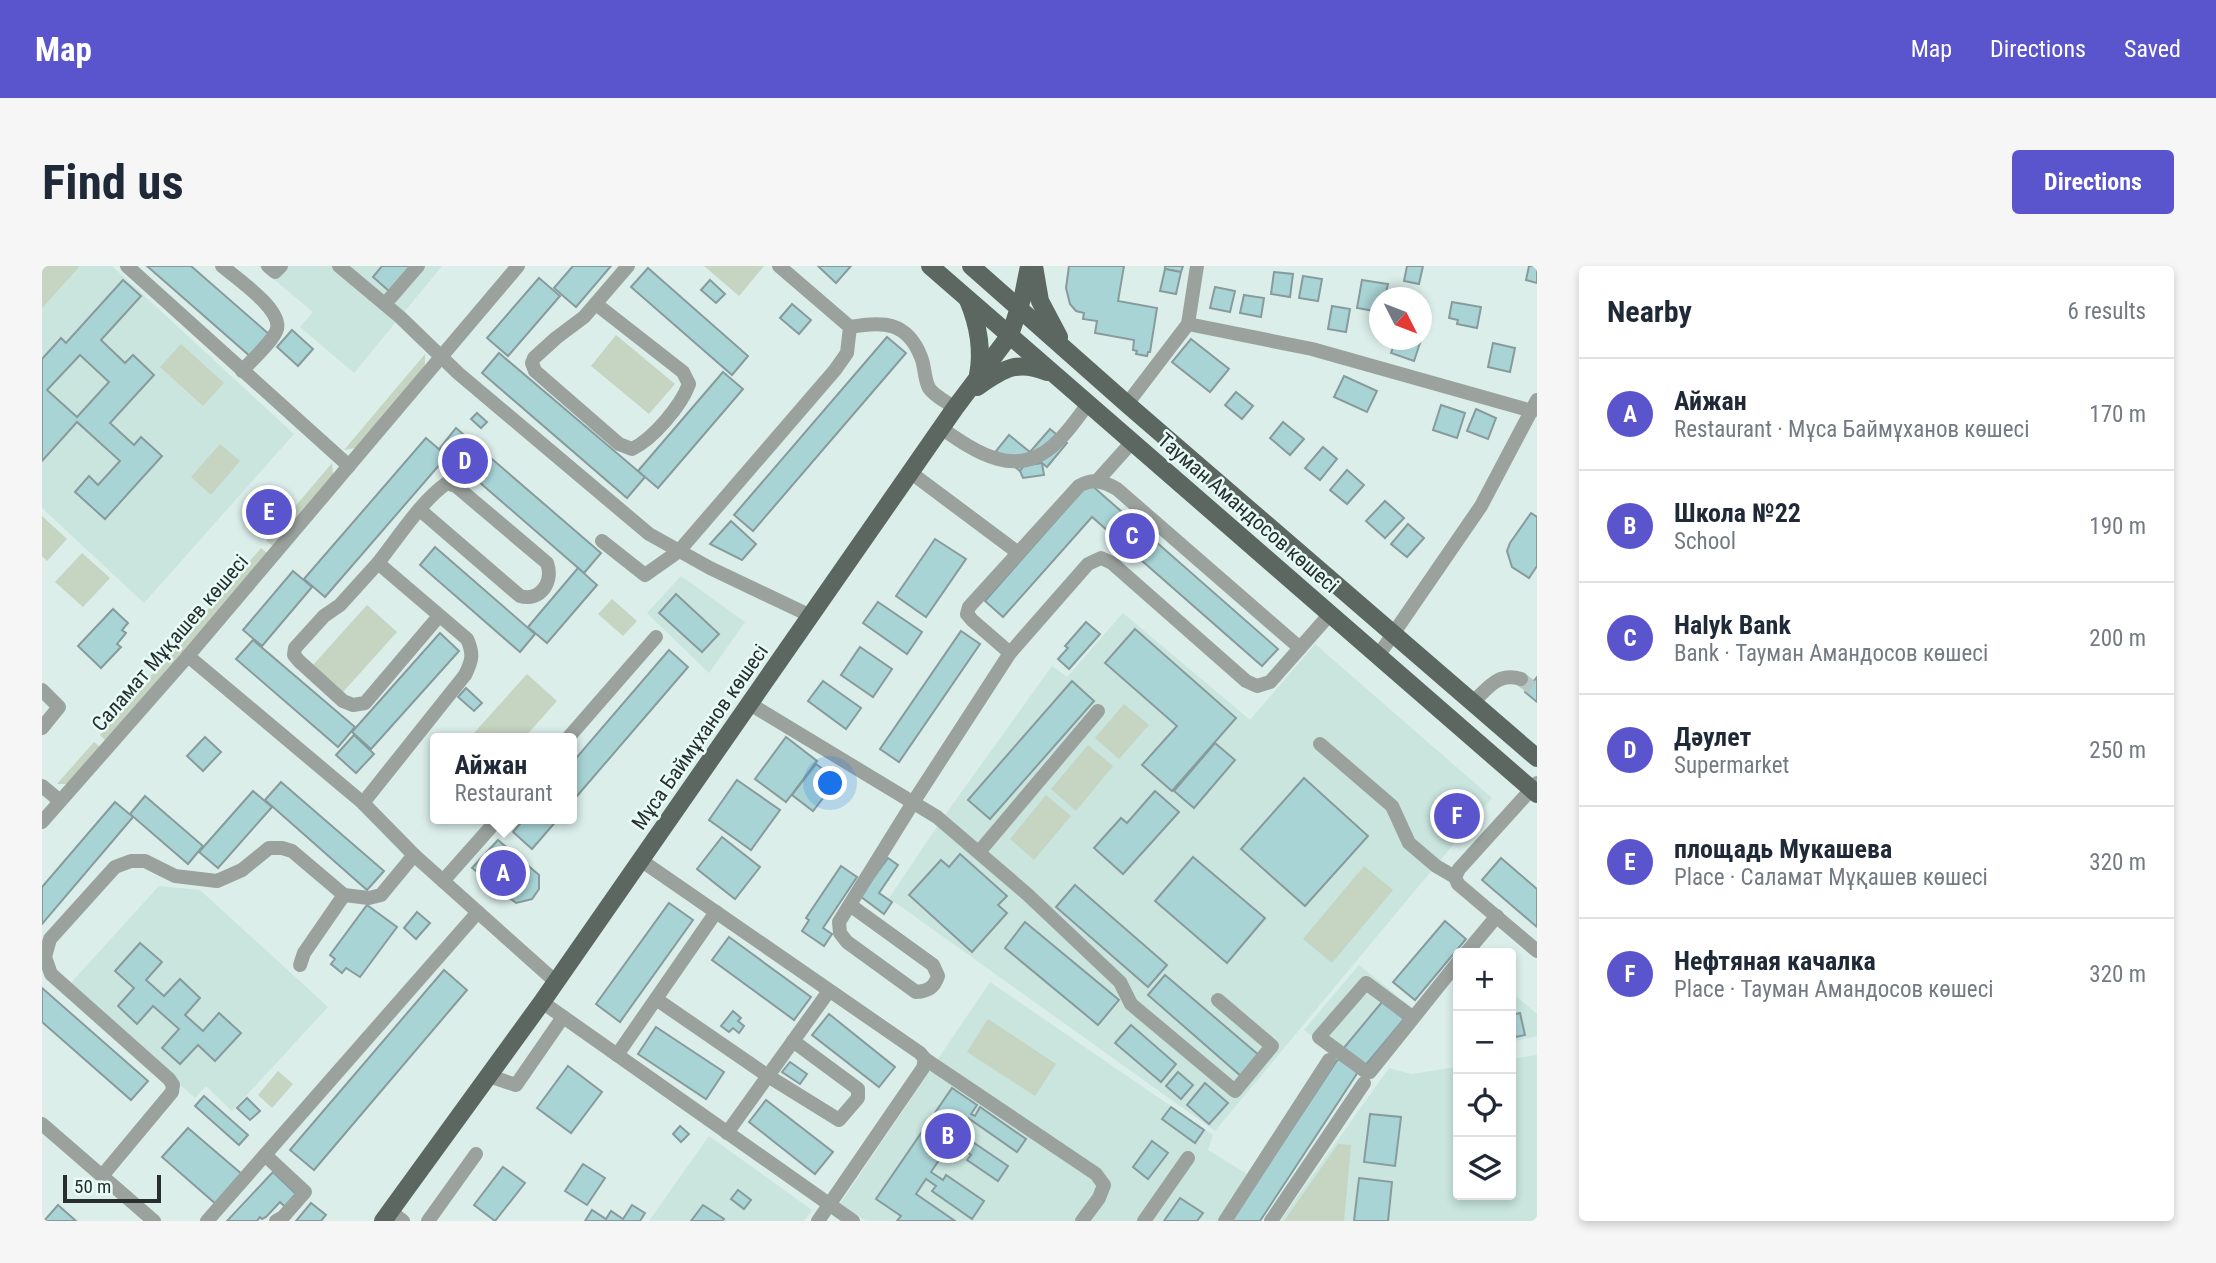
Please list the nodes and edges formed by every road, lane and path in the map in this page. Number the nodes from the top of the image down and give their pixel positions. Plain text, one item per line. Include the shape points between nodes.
1 (127, 266) edge
2 (222, 266) edge
3 (268, 266) edge
4 (281, 266) edge
5 (339, 266) edge
6 (418, 266) edge
7 (518, 266) edge
8 (628, 266) edge
9 (779, 266) edge
10 (930, 266) edge
11 (1197, 266) edge
12 (1030, 267) edge
13 (977, 272) edge
14 (967, 298) junction
15 (385, 304) junction
16 (596, 304) junction
17 (1018, 307) junction
18 (1188, 324) junction
19 (850, 327) junction
20 (1010, 335) junction
21 (1065, 349) junction
22 (441, 358) junction
23 (242, 371) junction
24 (978, 375) junction
25 (1056, 376) junction
26 (960, 401) junction
27 (1088, 404) junction
28 (1126, 404) junction
29 (1534, 406) edge
30 (941, 428) junction
31 (1132, 442) junction
32 (349, 466) junction
33 (910, 472) junction
34 (1097, 481) junction
35 (420, 510) junction
36 (602, 541) dead end
37 (679, 551) junction
38 (1017, 552) junction
39 (378, 563) junction
40 (1331, 614) junction
41 (439, 616) junction
42 (811, 617) junction
43 (1395, 634) junction
44 (656, 637) dead end
45 (1300, 648) junction
46 (1010, 653) junction
47 (188, 656) junction
48 (1378, 656) junction
49 (1521, 679) dead end
50 (42, 690) edge
51 (1473, 702) junction
52 (750, 704) junction
53 (1098, 711) dead end
54 (42, 728) edge
55 (572, 733) edge
56 (1320, 744) dead end
57 (1535, 751) edge
58 (42, 786) edge
59 (1535, 789) edge
60 (60, 801) junction
61 (914, 801) junction
62 (363, 803) junction
63 (42, 822) edge
64 (494, 824) edge
65 (979, 852) junction
66 (414, 855) junction
67 (642, 860) junction
68 (1455, 877) junction
69 (443, 881) junction
70 (344, 895) junction
71 (850, 905) junction
72 (478, 912) junction
73 (716, 912) junction
74 (1497, 916) junction
75 (1470, 948) edge
76 (1537, 951) edge
77 (300, 965) dead end
78 (1453, 968) edge
79 (556, 982) junction
80 (829, 991) junction
81 (656, 999) junction
82 (1218, 1000) dead end
83 (542, 1002) junction
84 (563, 1017) junction
85 (1412, 1017) junction
86 (793, 1041) junction
87 (617, 1055) junction
88 (925, 1059) junction
89 (1329, 1060) dead end
90 (489, 1076) junction
91 (768, 1076) junction
92 (1364, 1083) dead end
93 (42, 1124) edge
94 (727, 1133) junction
95 (476, 1154) dead end
96 (265, 1155) junction
97 (1188, 1158) dead end
98 (102, 1176) junction
99 (830, 1205) junction
100 (392, 1218) edge
101 (154, 1221) edge
102 (207, 1221) edge
103 (276, 1221) edge
104 (428, 1221) edge
105 (818, 1221) edge
106 (853, 1221) edge
107 (1082, 1221) edge
108 (1144, 1221) edge
109 (1225, 1221) edge
110 (1271, 1221) edge

1 - 23 street
2 - 23 street via 278,319 277,332
3 - 4 street via 275,272
5 - 15 street
6 - 15 street
7 - 22 street, Саламат Мұқашев көшесі
8 - 16 street
9 - 19 street
10 - 14 main road, Тауман Амандосов көшесі
11 - 18 street
12 - 13 main road via 1003,282
12 - 17 main road, Мұса Баймұханов көшесі
12 - 21 main road
13 - 17 main road, Тауман Амандосов көшесі
14 - 20 main road, Тауман Амандосов көшесі
14 - 24 main road via 976,318 981,359
15 - 22 street
16 - 16 street via 533,363 535,371 620,444 632,449 645,443 684,397 689,384 683,372
17 - 20 main road, Мұса Баймұханов көшесі
17 - 21 main road, Тауман Амандосов көшесі
18 - 28 street
18 - 29 street via 1312,349
19 - 26 street via 887,323 907,335 920,354 931,391
19 - 37 street via 847,353 841,361
20 - 24 main road, Мұса Баймұханов көшесі
20 - 25 main road, Тауман Амандосов көшесі
21 - 28 main road, Тауман Амандосов көшесі
22 - 32 street, Саламат Мұқашев көшесі
22 - 37 street via 649,534
23 - 32 street
24 - 26 main road, Мұса Баймұханов көшесі
25 - 26 main road via 1036,367 1017,366 995,374
25 - 27 main road, Тауман Амандосов көшесі
26 - 30 main road, Мұса Баймұханов көшесі
27 - 30 street via 1058,442 1023,460 1002,461 979,454
27 - 31 main road, Тауман Амандосов көшесі
28 - 43 main road, Тауман Амандосов көшесі
29 - 43 street via 1480,506
30 - 33 main road, Мұса Баймұханов көшесі
31 - 34 street
31 - 40 main road, Тауман Амандосов көшесі
32 - 47 street, Саламат Мұқашев көшесі
33 - 38 street
33 - 42 main road, Мұса Баймұханов көшесі
34 - 38 street via 1079,486
34 - 45 street via 1117,489
35 - 35 street via 438,490 447,484 457,485 547,563 549,581 537,595 520,596
35 - 39 street
36 - 37 street via 645,575
37 - 42 street
38 - 46 street via 967,614
39 - 41 street
39 - 41 street via 295,648 299,661 343,701 365,703
40 - 45 street
40 - 48 main road, Тауман Амандосов көшесі
41 - 62 street via 467,639 472,660 465,675
42 - 52 main road, Мұса Баймұханов көшесі
43 - 48 street
43 - 51 main road, Тауман Амандосов көшесі
44 - 55 street
45 - 46 street via 1270,682 1257,687 1101,558 1088,564
46 - 61 street
47 - 60 street, Саламат Мұқашев көшесі
47 - 62 street
48 - 59 main road, Тауман Амандосов көшесі
49 - 51 street via 1509,675 1498,679
50 - 54 street via 59,707
51 - 57 main road, Тауман Амандосов көшесі
52 - 61 street
52 - 67 main road, Мұса Баймұханов көшесі
53 - 65 street
56 - 68 street via 1392,806 1409,843
58 - 60 street
59 - 68 street
60 - 63 street, Саламат Мұқашев көшесі
61 - 65 street
61 - 71 street
62 - 66 street
64 - 69 street
65 - 82 street via 1120,982 1131,1004 1235,1091 1272,1046
66 - 69 street
66 - 70 street via 381,895
67 - 73 street
67 - 79 main road, Мұса Баймұханов көшесі
68 - 74 street
69 - 72 street
70 - 77 street
70 - 98 street via 292,851 282,848 270,848 242,870 217,881 175,876 145,861 131,861 115,867 50,939 45,957 51,974 173,1085 172,1092
71 - 71 street via 933,965 938,976 934,985 916,992 847,942 839,922
72 - 79 street
72 - 96 street
73 - 80 street
73 - 81 street
74 - 75 street
74 - 76 street
78 - 85 street
79 - 83 main road, Мұса Баймұханов көшесі
80 - 86 street
80 - 88 street
81 - 87 street
81 - 91 street
83 - 84 street
83 - 90 main road, Мұса Баймұханов көшесі
84 - 87 street
84 - 90 street via 516,1086
85 - 85 street via 1368,1073 1319,1037 1366,983
86 - 91 street
86 - 91 street via 858,1089 858,1098 842,1118 835,1119
87 - 94 street
88 - 99 street
88 - 107 street via 1096,1174 1104,1185
89 - 109 street
90 - 100 main road, Мұса Баймұханов көшесі
91 - 94 street
92 - 110 street
93 - 98 street
94 - 99 street
95 - 104 street
96 - 102 street
96 - 103 street via 305,1192
97 - 108 street
98 - 101 street
99 - 105 street
99 - 106 street

